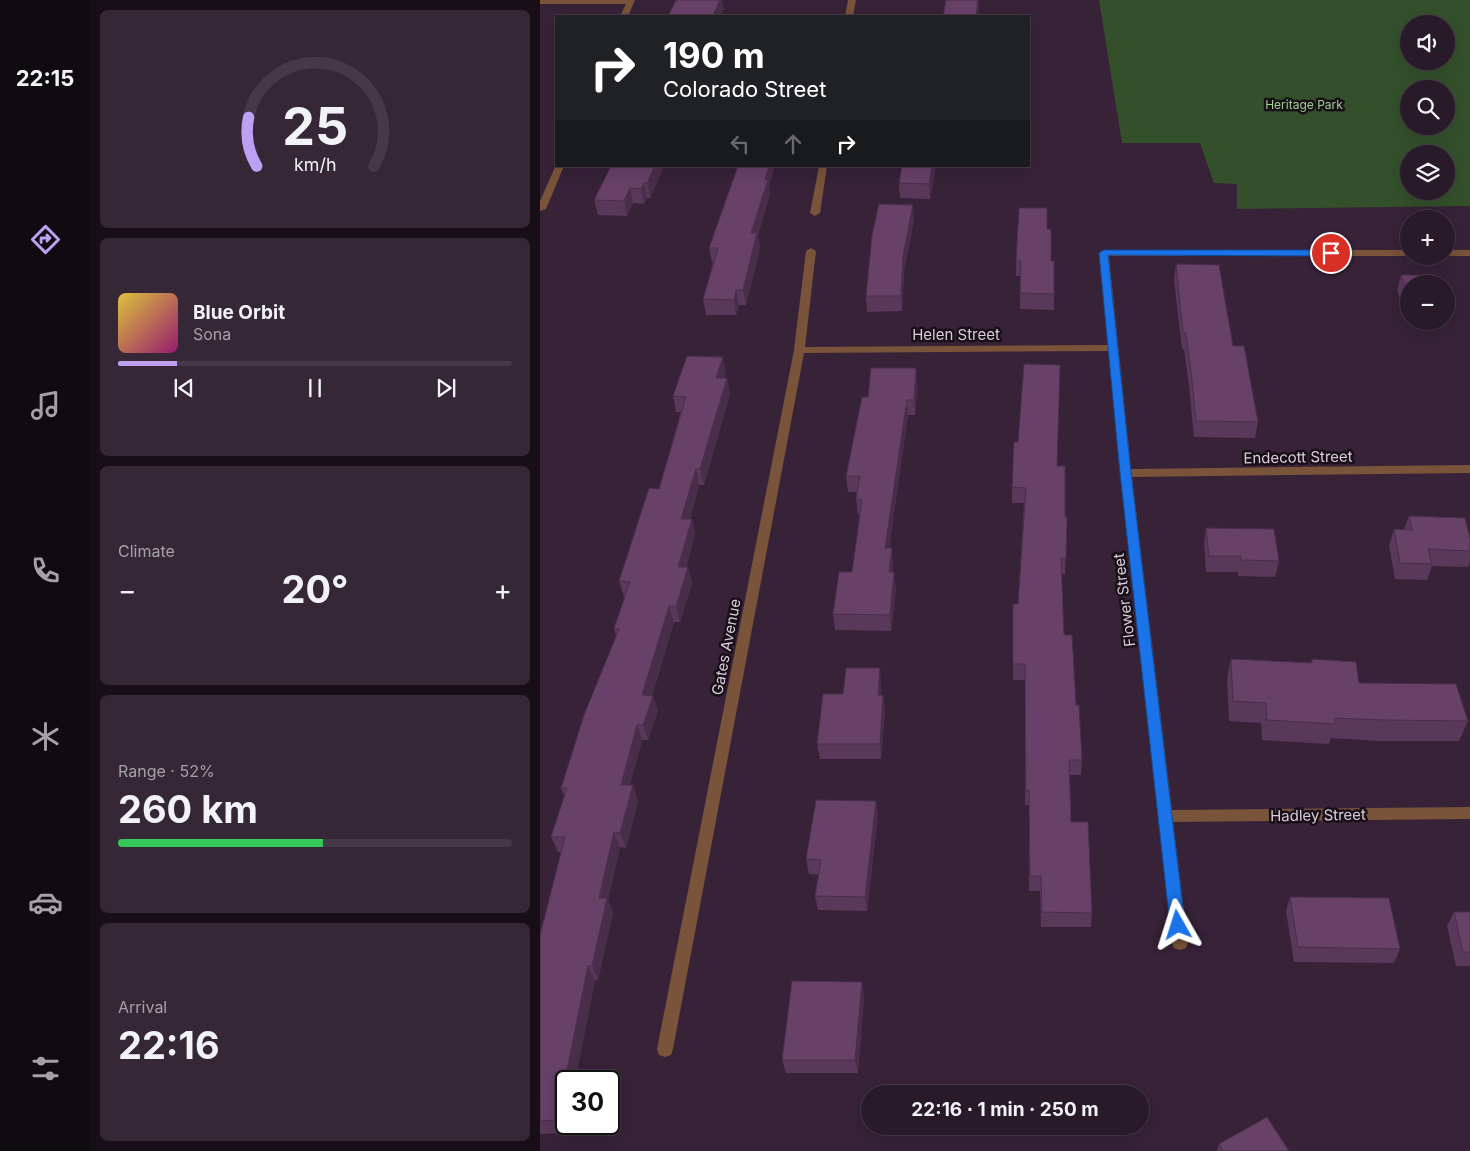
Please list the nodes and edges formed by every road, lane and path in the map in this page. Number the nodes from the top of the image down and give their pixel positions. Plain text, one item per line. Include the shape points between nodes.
1 (852, 0) edge
2 (630, 1) edge
3 (540, 2) edge
4 (624, 15) edge
5 (849, 15) edge
6 (560, 167) edge
7 (823, 167) edge
8 (541, 209) dead end
9 (815, 213) dead end
10 (811, 251) dead end
11 (1400, 253) edge
12 (1455, 253) edge
13 (1470, 253) edge
14 (1113, 348) junction
15 (799, 350) junction
16 (1470, 469) edge
17 (1126, 473) junction
18 (1470, 813) edge
19 (1165, 816) junction
20 (1180, 943) dead end
21 (665, 1049) dead end

1 - 5 street
2 - 3 street
2 - 4 street
6 - 8 street
7 - 9 street
10 - 15 street, Gates Avenue
11 - 14 street, Flower Street via 1104,253
12 - 13 street
14 - 15 street, Helen Street
14 - 17 street, Flower Street
15 - 21 street, Gates Avenue
16 - 17 street, Endecott Street
17 - 19 street, Flower Street
18 - 19 street, Hadley Street
19 - 20 street, Flower Street

